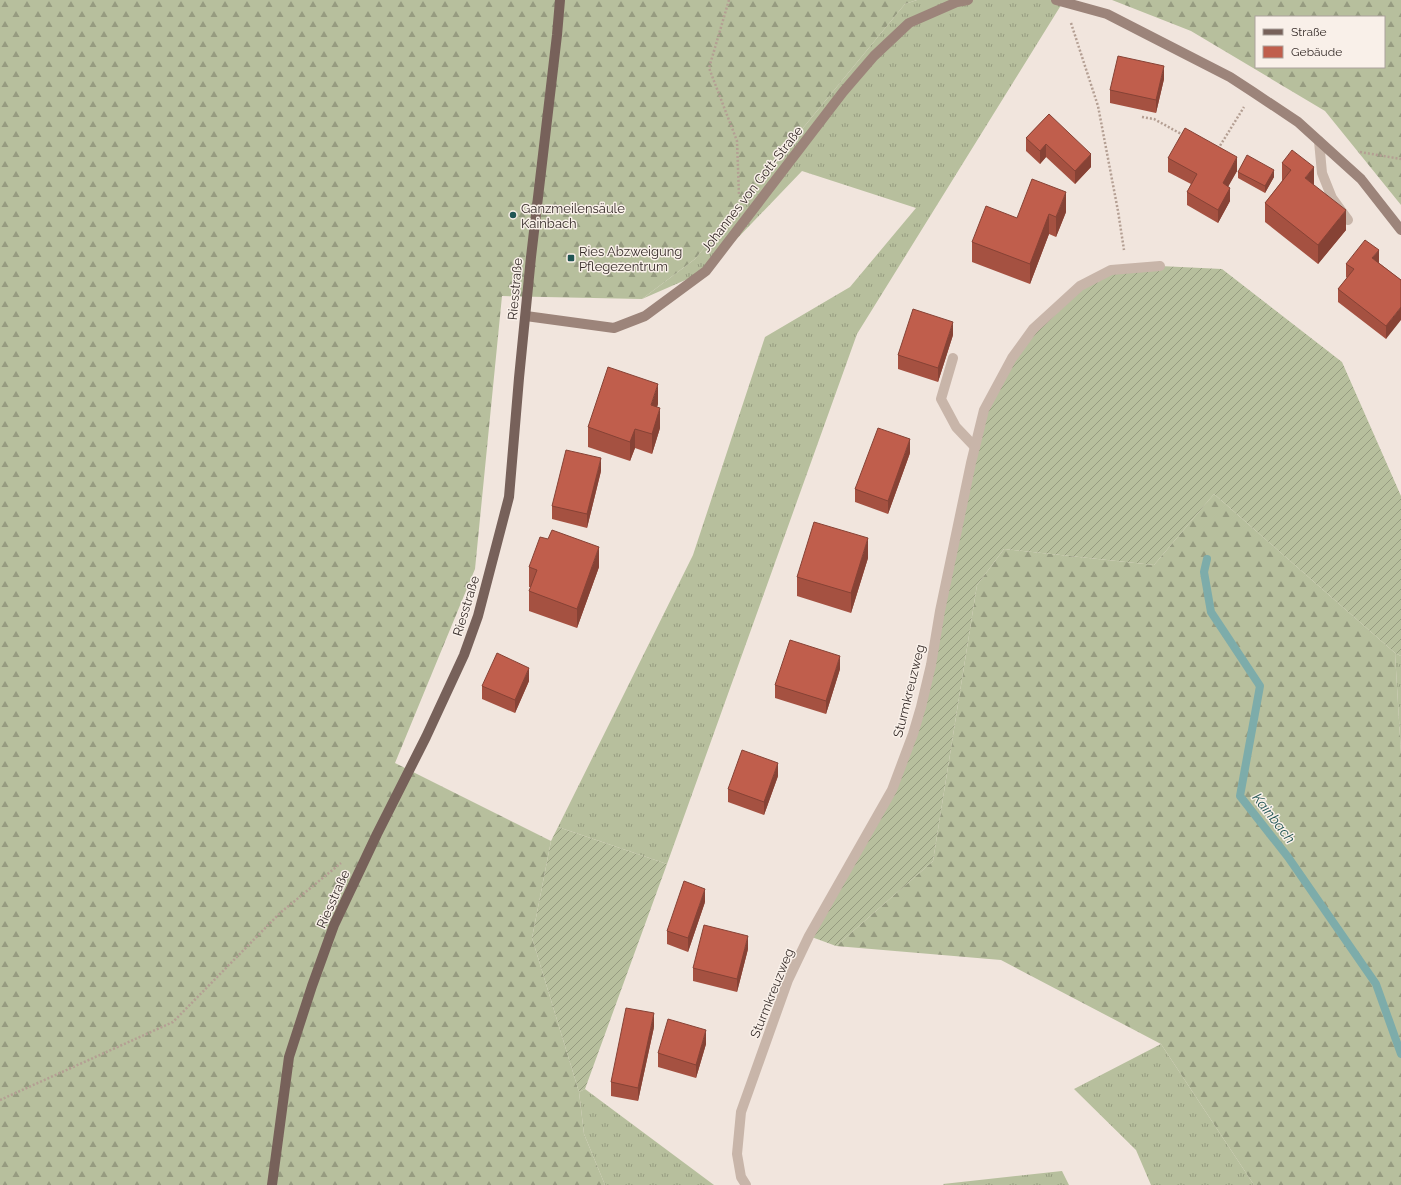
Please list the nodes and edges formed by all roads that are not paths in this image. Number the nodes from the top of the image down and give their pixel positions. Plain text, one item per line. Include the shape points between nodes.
1 (560, 0) edge
2 (968, 0) edge
3 (1060, 1) edge
4 (1320, 141) junction
5 (1348, 220) dead end
6 (1401, 230) edge
7 (1160, 266) dead end
8 (526, 316) junction
9 (953, 358) dead end
10 (975, 447) junction
11 (272, 1185) edge
12 (746, 1185) edge

1 - 8 main road, Riesstraße
2 - 8 street, Johannes von Gott-Straße via 957,2 909,23 874,56 843,92 706,271 645,316 614,328
3 - 4 street via 1107,14 1230,77 1298,122
4 - 5 street via 1322,172 1332,198
4 - 6 street via 1361,179
7 - 10 street, Sturmkreuzweg via 1111,270 1080,286 1033,329 1012,358 984,410
8 - 11 main road, Riesstraße via 509,497 478,616 464,655 426,737 376,834 332,932 312,986 289,1057
9 - 10 street via 941,399 956,427
10 - 12 street, Sturmkreuzweg via 931,665 913,734 892,790 809,936 788,980 741,1112 737,1154 740,1177

